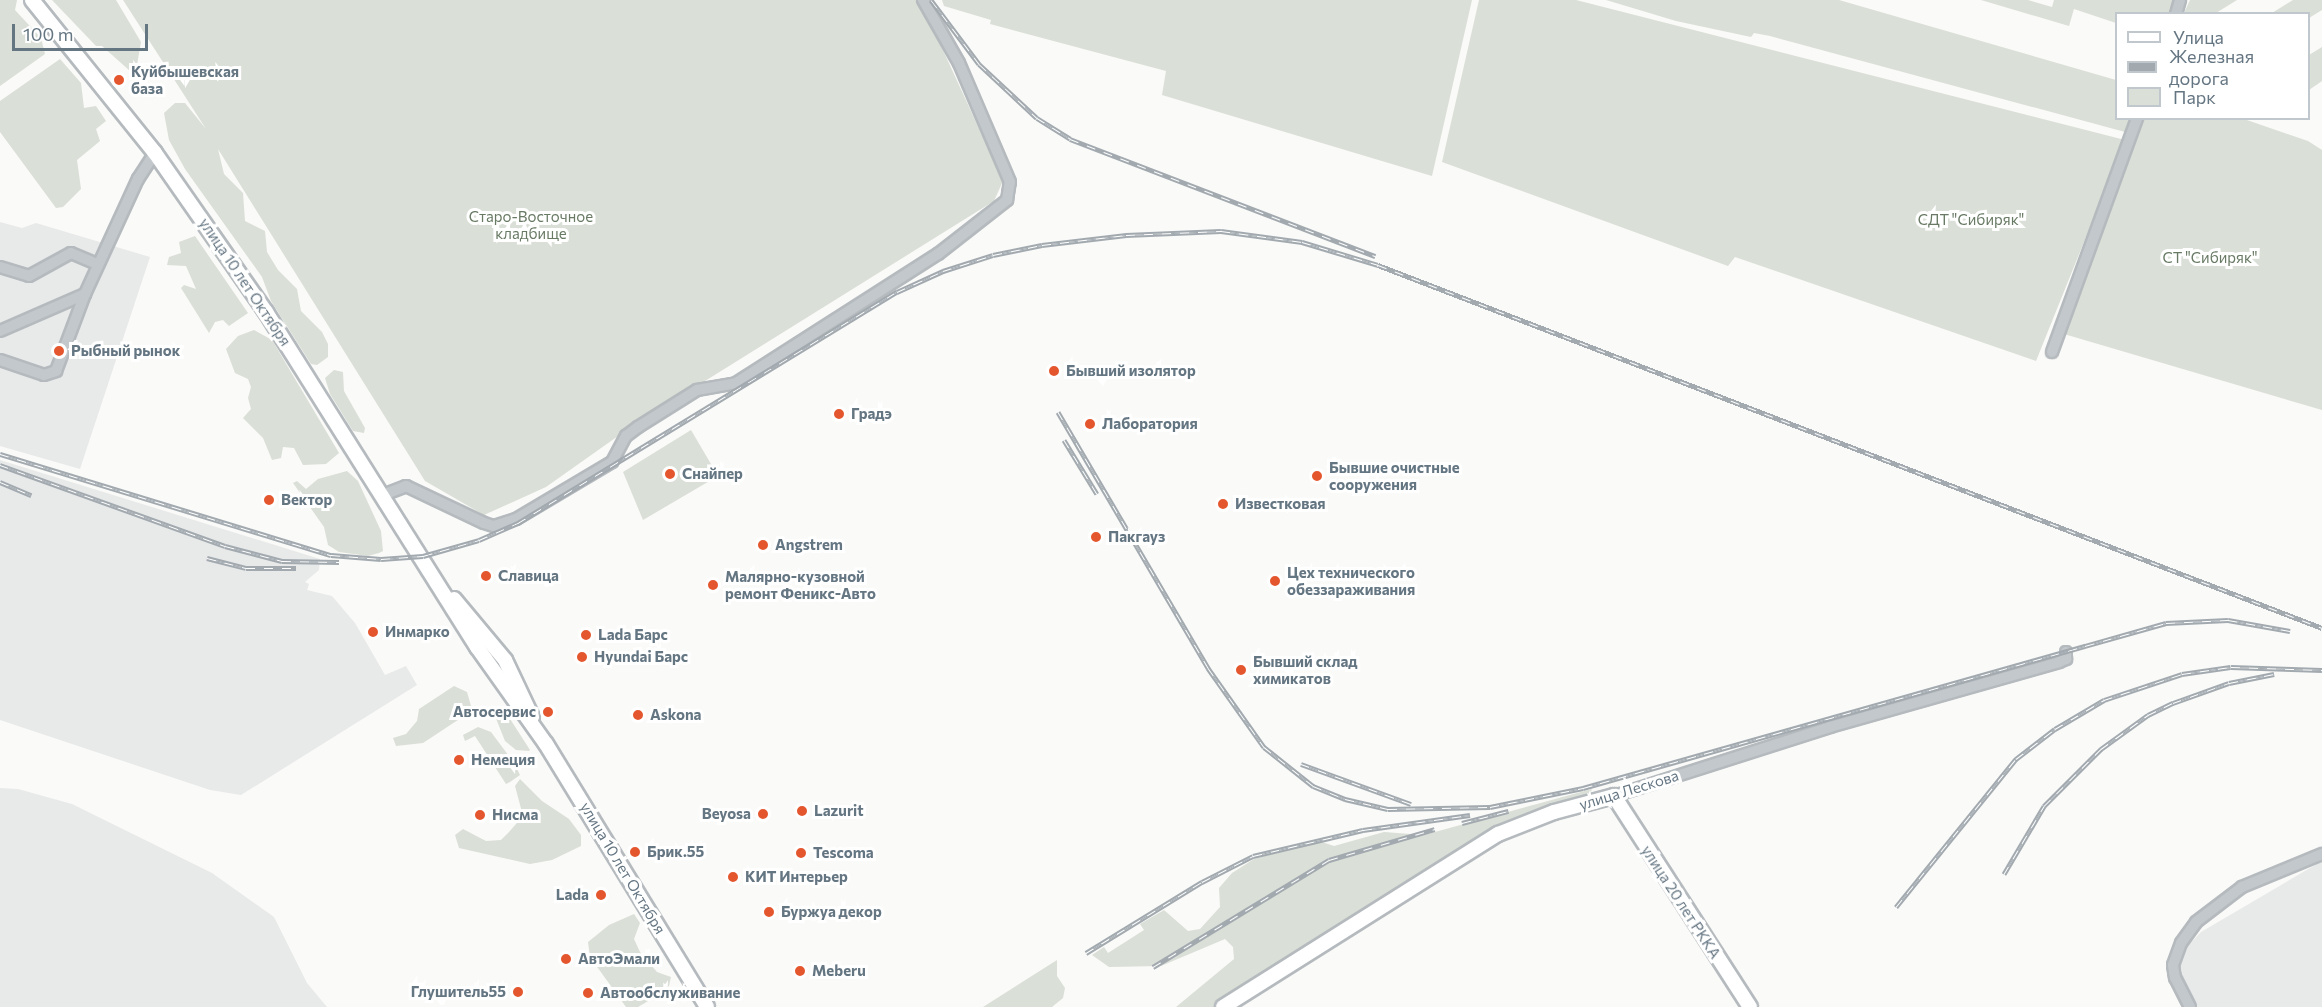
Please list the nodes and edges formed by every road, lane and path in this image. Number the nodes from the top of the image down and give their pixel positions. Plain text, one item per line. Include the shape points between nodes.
1 (32, 0) edge
2 (923, 0) edge
3 (2137, 120) edge
4 (155, 153) junction
5 (97, 264) junction
6 (0, 267) edge
7 (85, 294) junction
8 (0, 331) edge
9 (2052, 352) dead end
10 (0, 360) edge
11 (383, 495) junction
12 (2066, 652) dead end
13 (1614, 796) junction
14 (2322, 854) edge
15 (707, 1007) edge
16 (1223, 1007) edge
17 (1750, 1007) edge
18 (2190, 1007) edge

1 - 4 main road, улица 10 лет Октября
2 - 11 street via 959,63 1010,182 1007,200 938,254 736,383 697,390 638,427 626,436 612,462 516,519 494,526 484,523 406,486
3 - 9 street
4 - 5 street via 138,178
4 - 11 main road, улица 10 лет Октября via 266,312
5 - 6 street via 71,253 29,276
5 - 7 street
7 - 8 street
7 - 10 street via 56,371 44,375
11 - 15 main road, улица 10 лет Октября via 437,580 505,660 537,730
12 - 13 street, улица Лескова via 2066,659 2058,662 1830,727
13 - 16 main road, улица Лескова via 1554,812 1498,834
13 - 17 main road, улица 20 лет РККА
14 - 18 street via 2242,887 2196,922 2181,943 2173,965 2175,978

